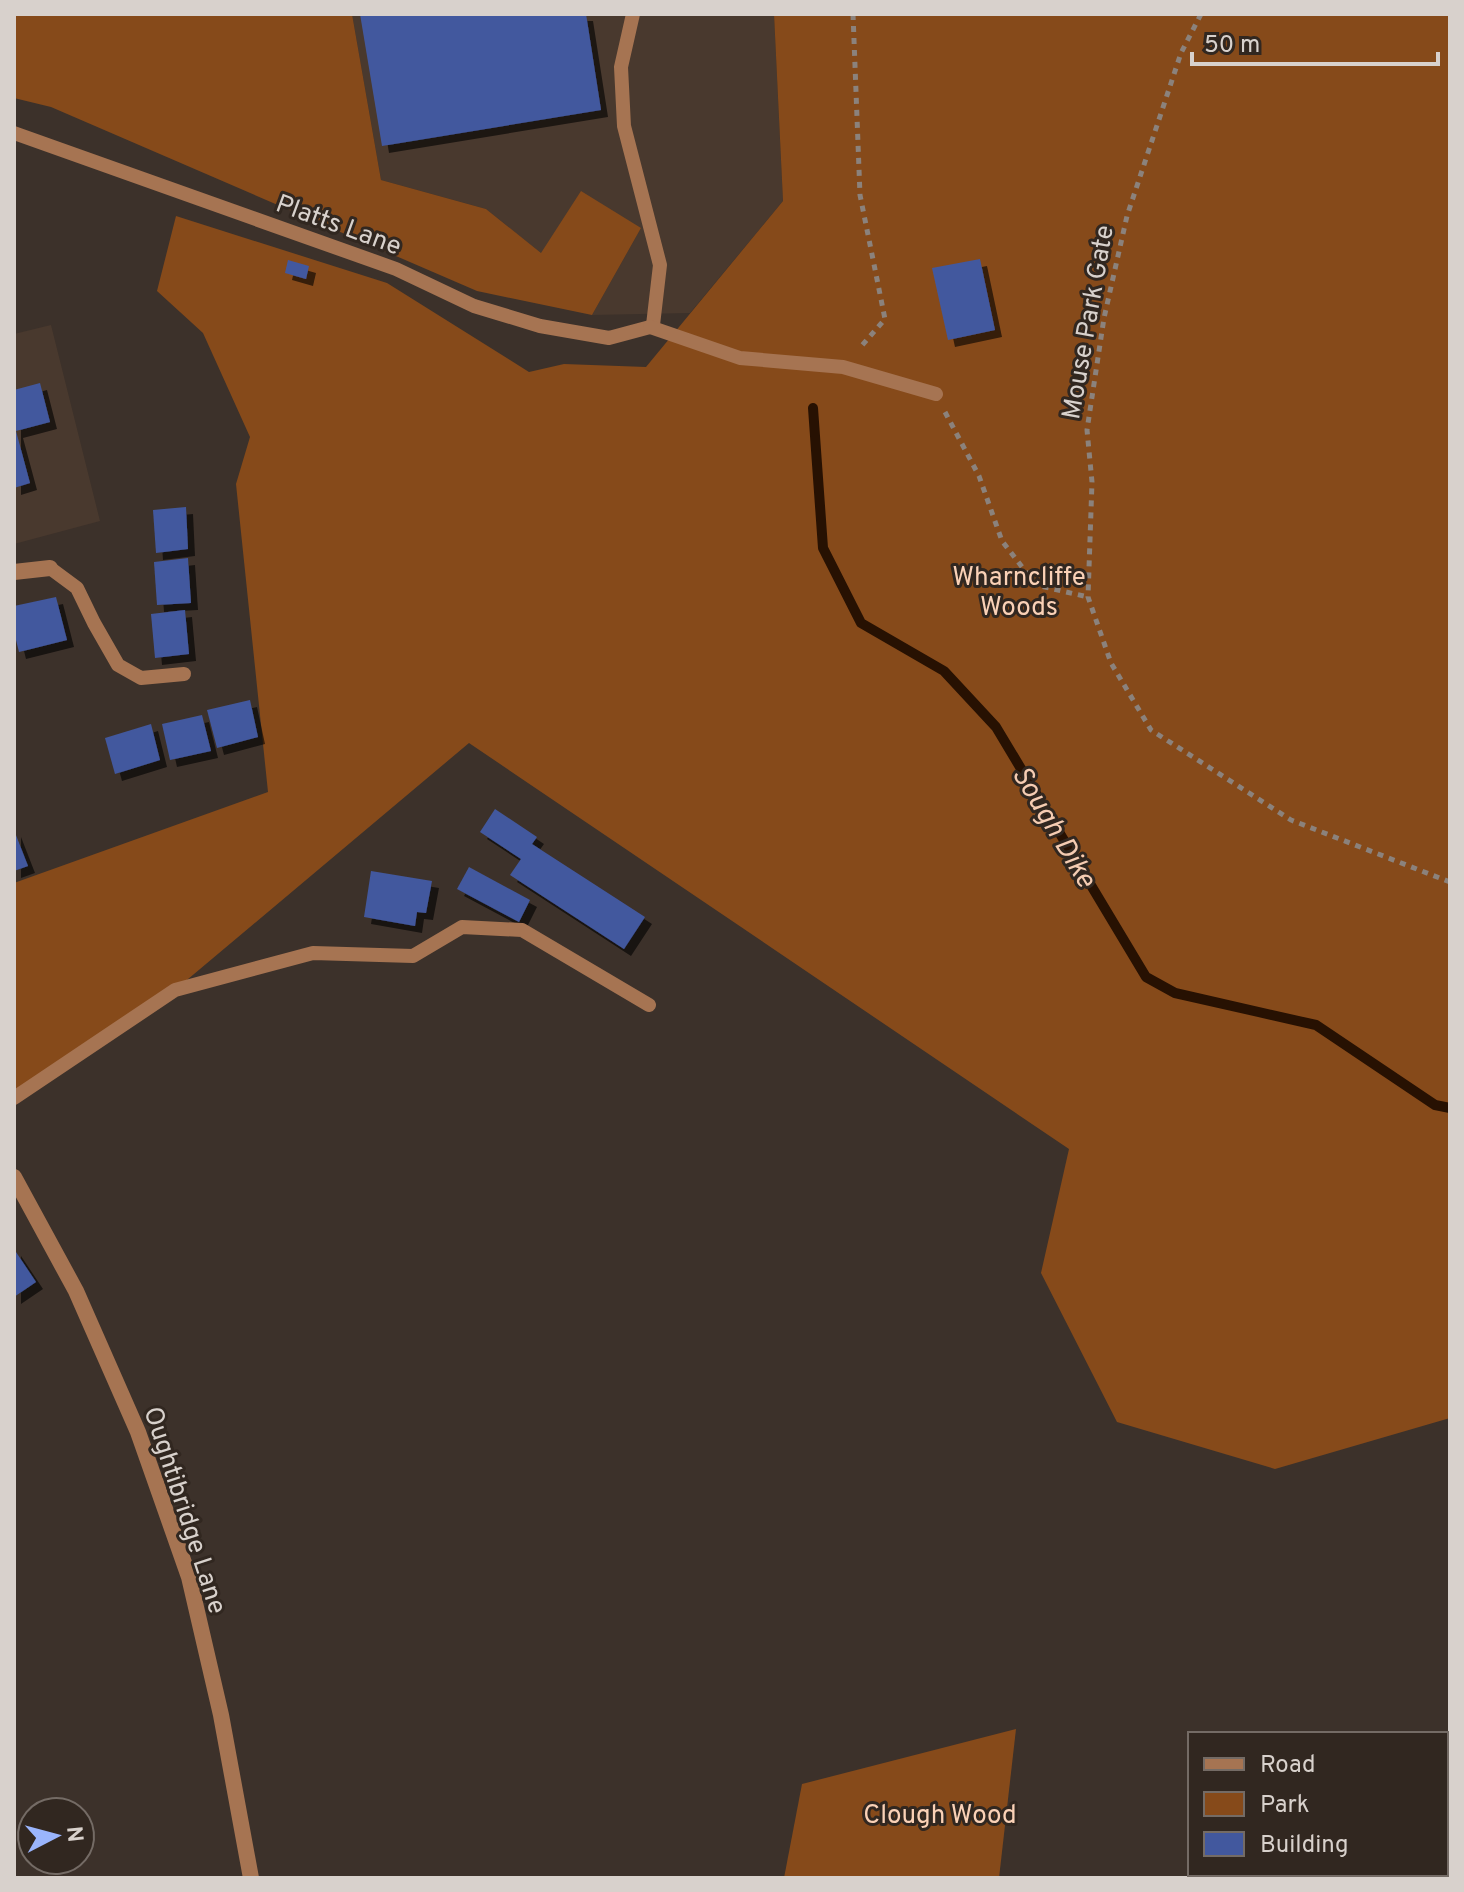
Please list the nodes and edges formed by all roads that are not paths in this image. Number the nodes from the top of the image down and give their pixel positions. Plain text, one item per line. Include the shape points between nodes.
1 (633, 14) edge
2 (14, 133) edge
3 (650, 327) junction
4 (936, 394) road end
5 (50, 568) joint
6 (14, 572) edge
7 (184, 674) dead end
8 (649, 1005) dead end
9 (14, 1098) edge
10 (14, 1177) edge
11 (251, 1878) edge

1 - 3 lane via 621,67 624,126 660,265
2 - 3 lane, Platts Lane via 396,269 474,306 540,326 609,338
3 - 4 lane via 740,358 843,367
5 - 6 street
5 - 7 lane via 77,588 118,665 141,678
8 - 9 lane via 522,930 462,927 413,956 313,953 175,990
10 - 11 street, Oughtibridge Lane via 76,1291 138,1432 189,1577

